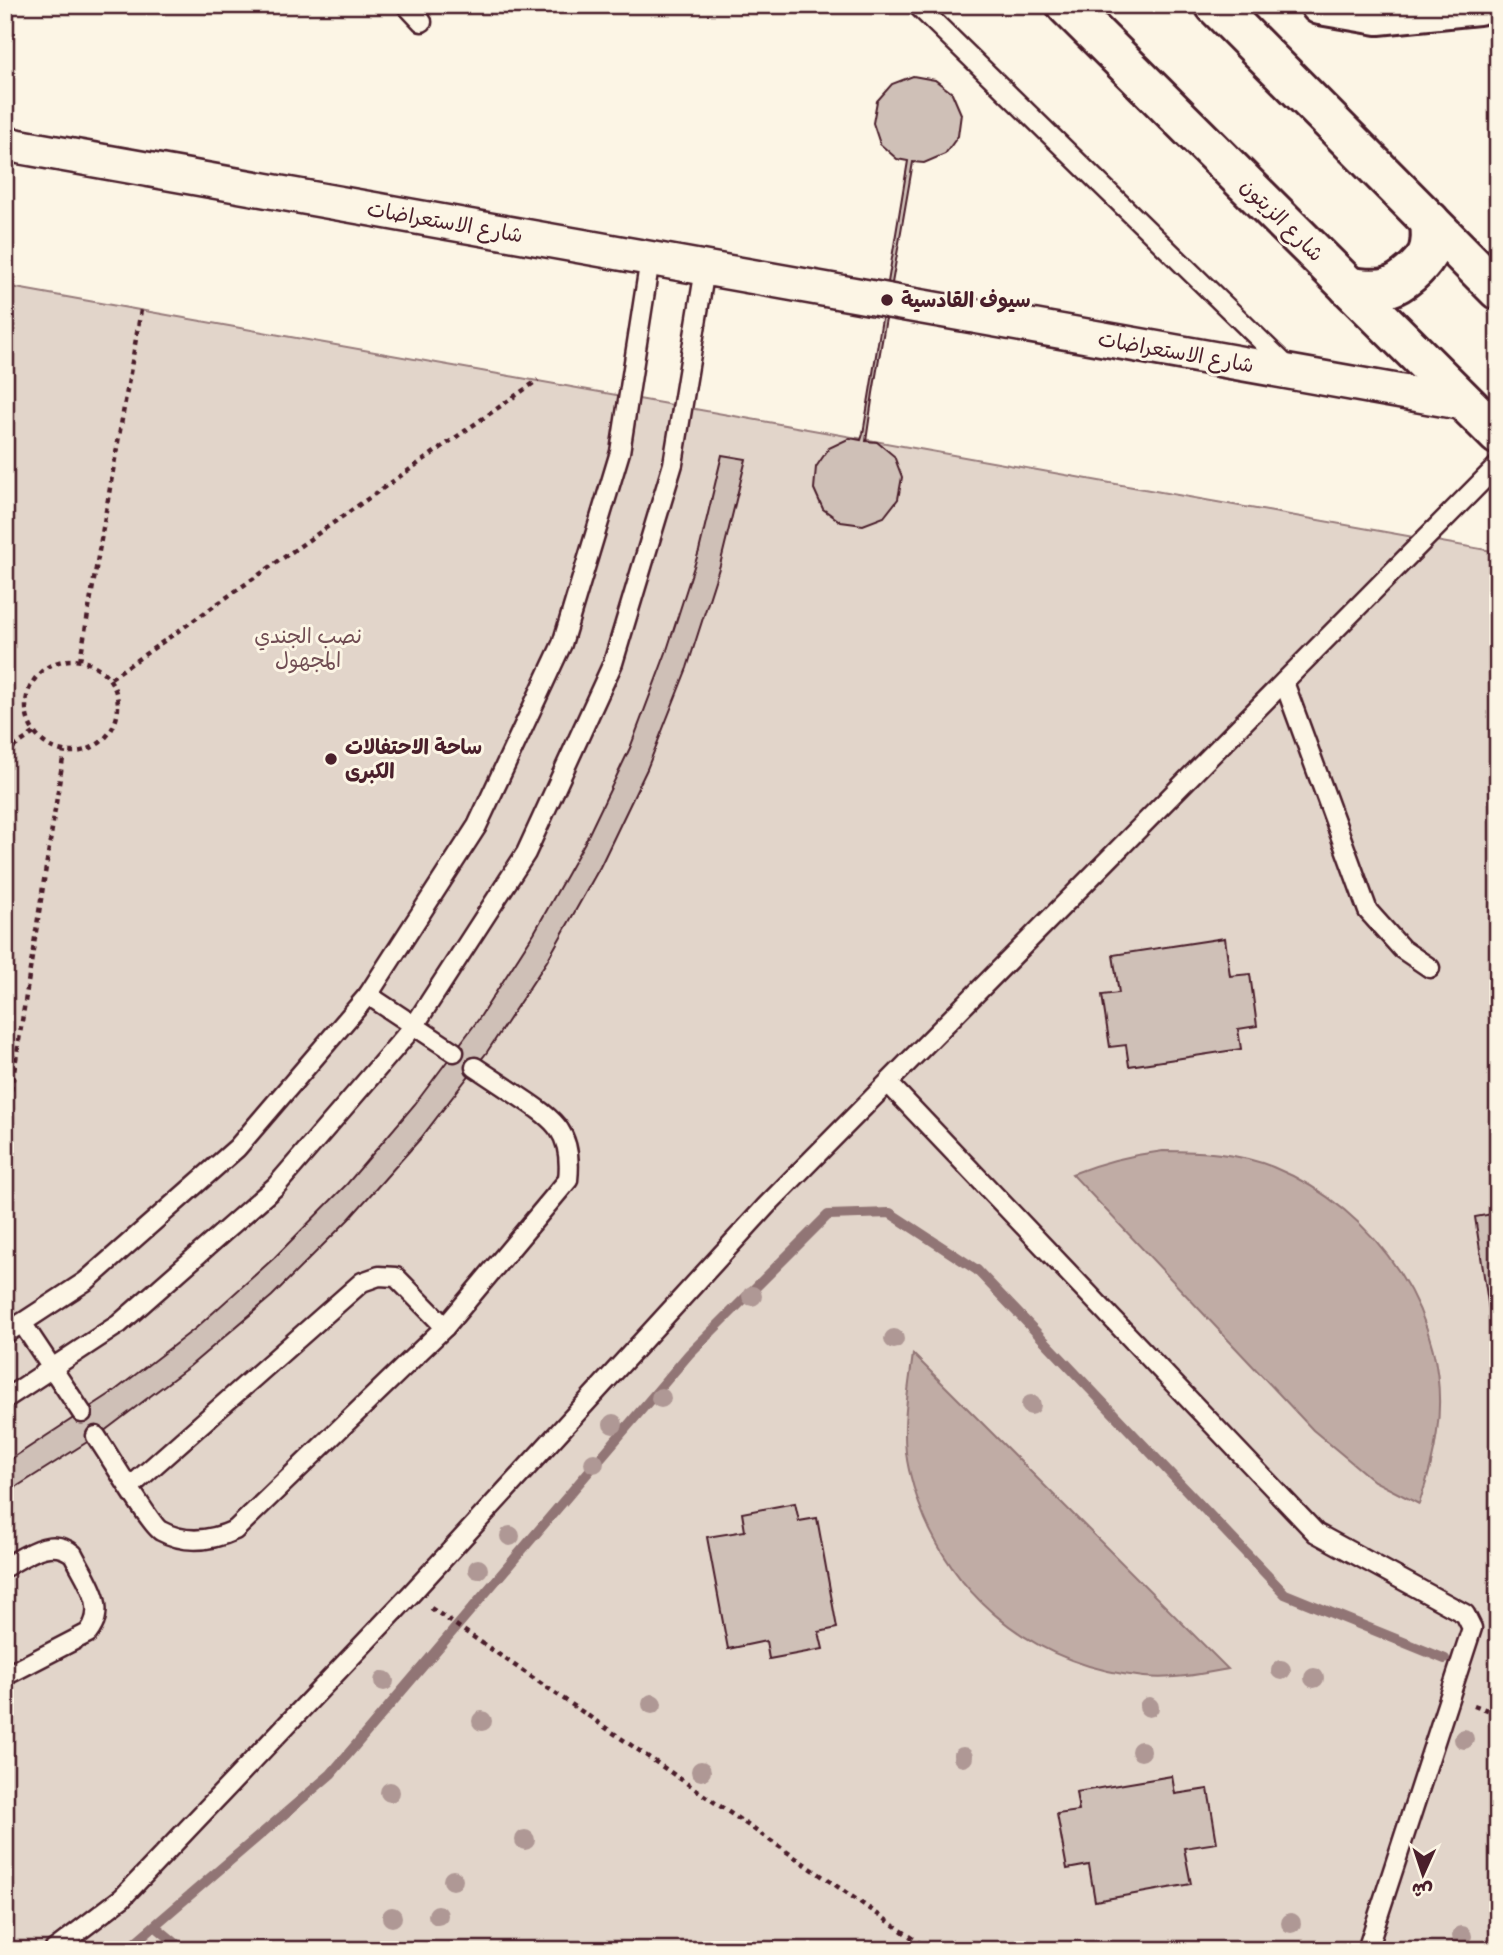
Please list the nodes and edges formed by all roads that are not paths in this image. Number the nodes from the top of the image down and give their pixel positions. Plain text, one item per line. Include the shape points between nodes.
1 (406, 5) edge
2 (917, 5) edge
3 (1066, 5) edge
4 (1215, 5) edge
5 (1320, 5) edge
6 (1478, 5) edge
7 (422, 22) dead end
8 (5, 144) edge
9 (1430, 222) junction
10 (650, 259) junction
11 (705, 268) junction
12 (1349, 287) junction
13 (1498, 290) edge
14 (1293, 372) junction
15 (1464, 403) junction
16 (1498, 435) edge
17 (1498, 466) edge
18 (1284, 682) junction
19 (1430, 968) dead end
20 (368, 995) junction
21 (414, 1026) junction
22 (454, 1052) dead end
23 (475, 1067) dead end
24 (888, 1083) junction
25 (22, 1323) junction
26 (445, 1327) junction
27 (5, 1334) edge
28 (52, 1368) junction
29 (5, 1399) edge
30 (82, 1413) dead end
31 (96, 1436) dead end
32 (130, 1487) junction
33 (5, 1567) edge
34 (5, 1676) edge
35 (54, 1950) edge
36 (1367, 1950) edge

1 - 7 lane
2 - 14 lane
3 - 12 main road, شارع الزيتون
4 - 9 main road
5 - 6 main road via 1378,15
8 - 10 street, شارع الاستعراضات
9 - 12 main road via 1426,256 1404,279 1376,289
9 - 13 main road
10 - 11 street, شارع الاستعراضات
10 - 20 lane via 620,452 562,644 477,826
11 - 14 street, شارع الاستعراضات
11 - 21 lane via 673,464 613,663 526,853
12 - 15 main road, شارع الزيتون
14 - 15 street, شارع الاستعراضات
15 - 16 main road, شارع الزيتون
17 - 18 lane
18 - 19 lane via 1368,911 1402,949
18 - 24 lane
20 - 21 lane
20 - 25 lane via 237,1148 86,1281
21 - 22 lane
21 - 28 lane via 276,1186 119,1324
23 - 26 lane via 551,1118 563,1136 570,1164 568,1180
24 - 35 lane via 767,1205 411,1594 122,1898
24 - 36 lane via 1316,1533 1465,1614 1472,1628
25 - 27 lane
25 - 28 lane
26 - 32 lane via 396,1277 362,1282
26 - 32 lane via 235,1530 217,1538 188,1541 159,1530
28 - 29 lane
28 - 30 lane
31 - 32 lane
33 - 34 lane via 44,1546 67,1549 99,1611 88,1633

